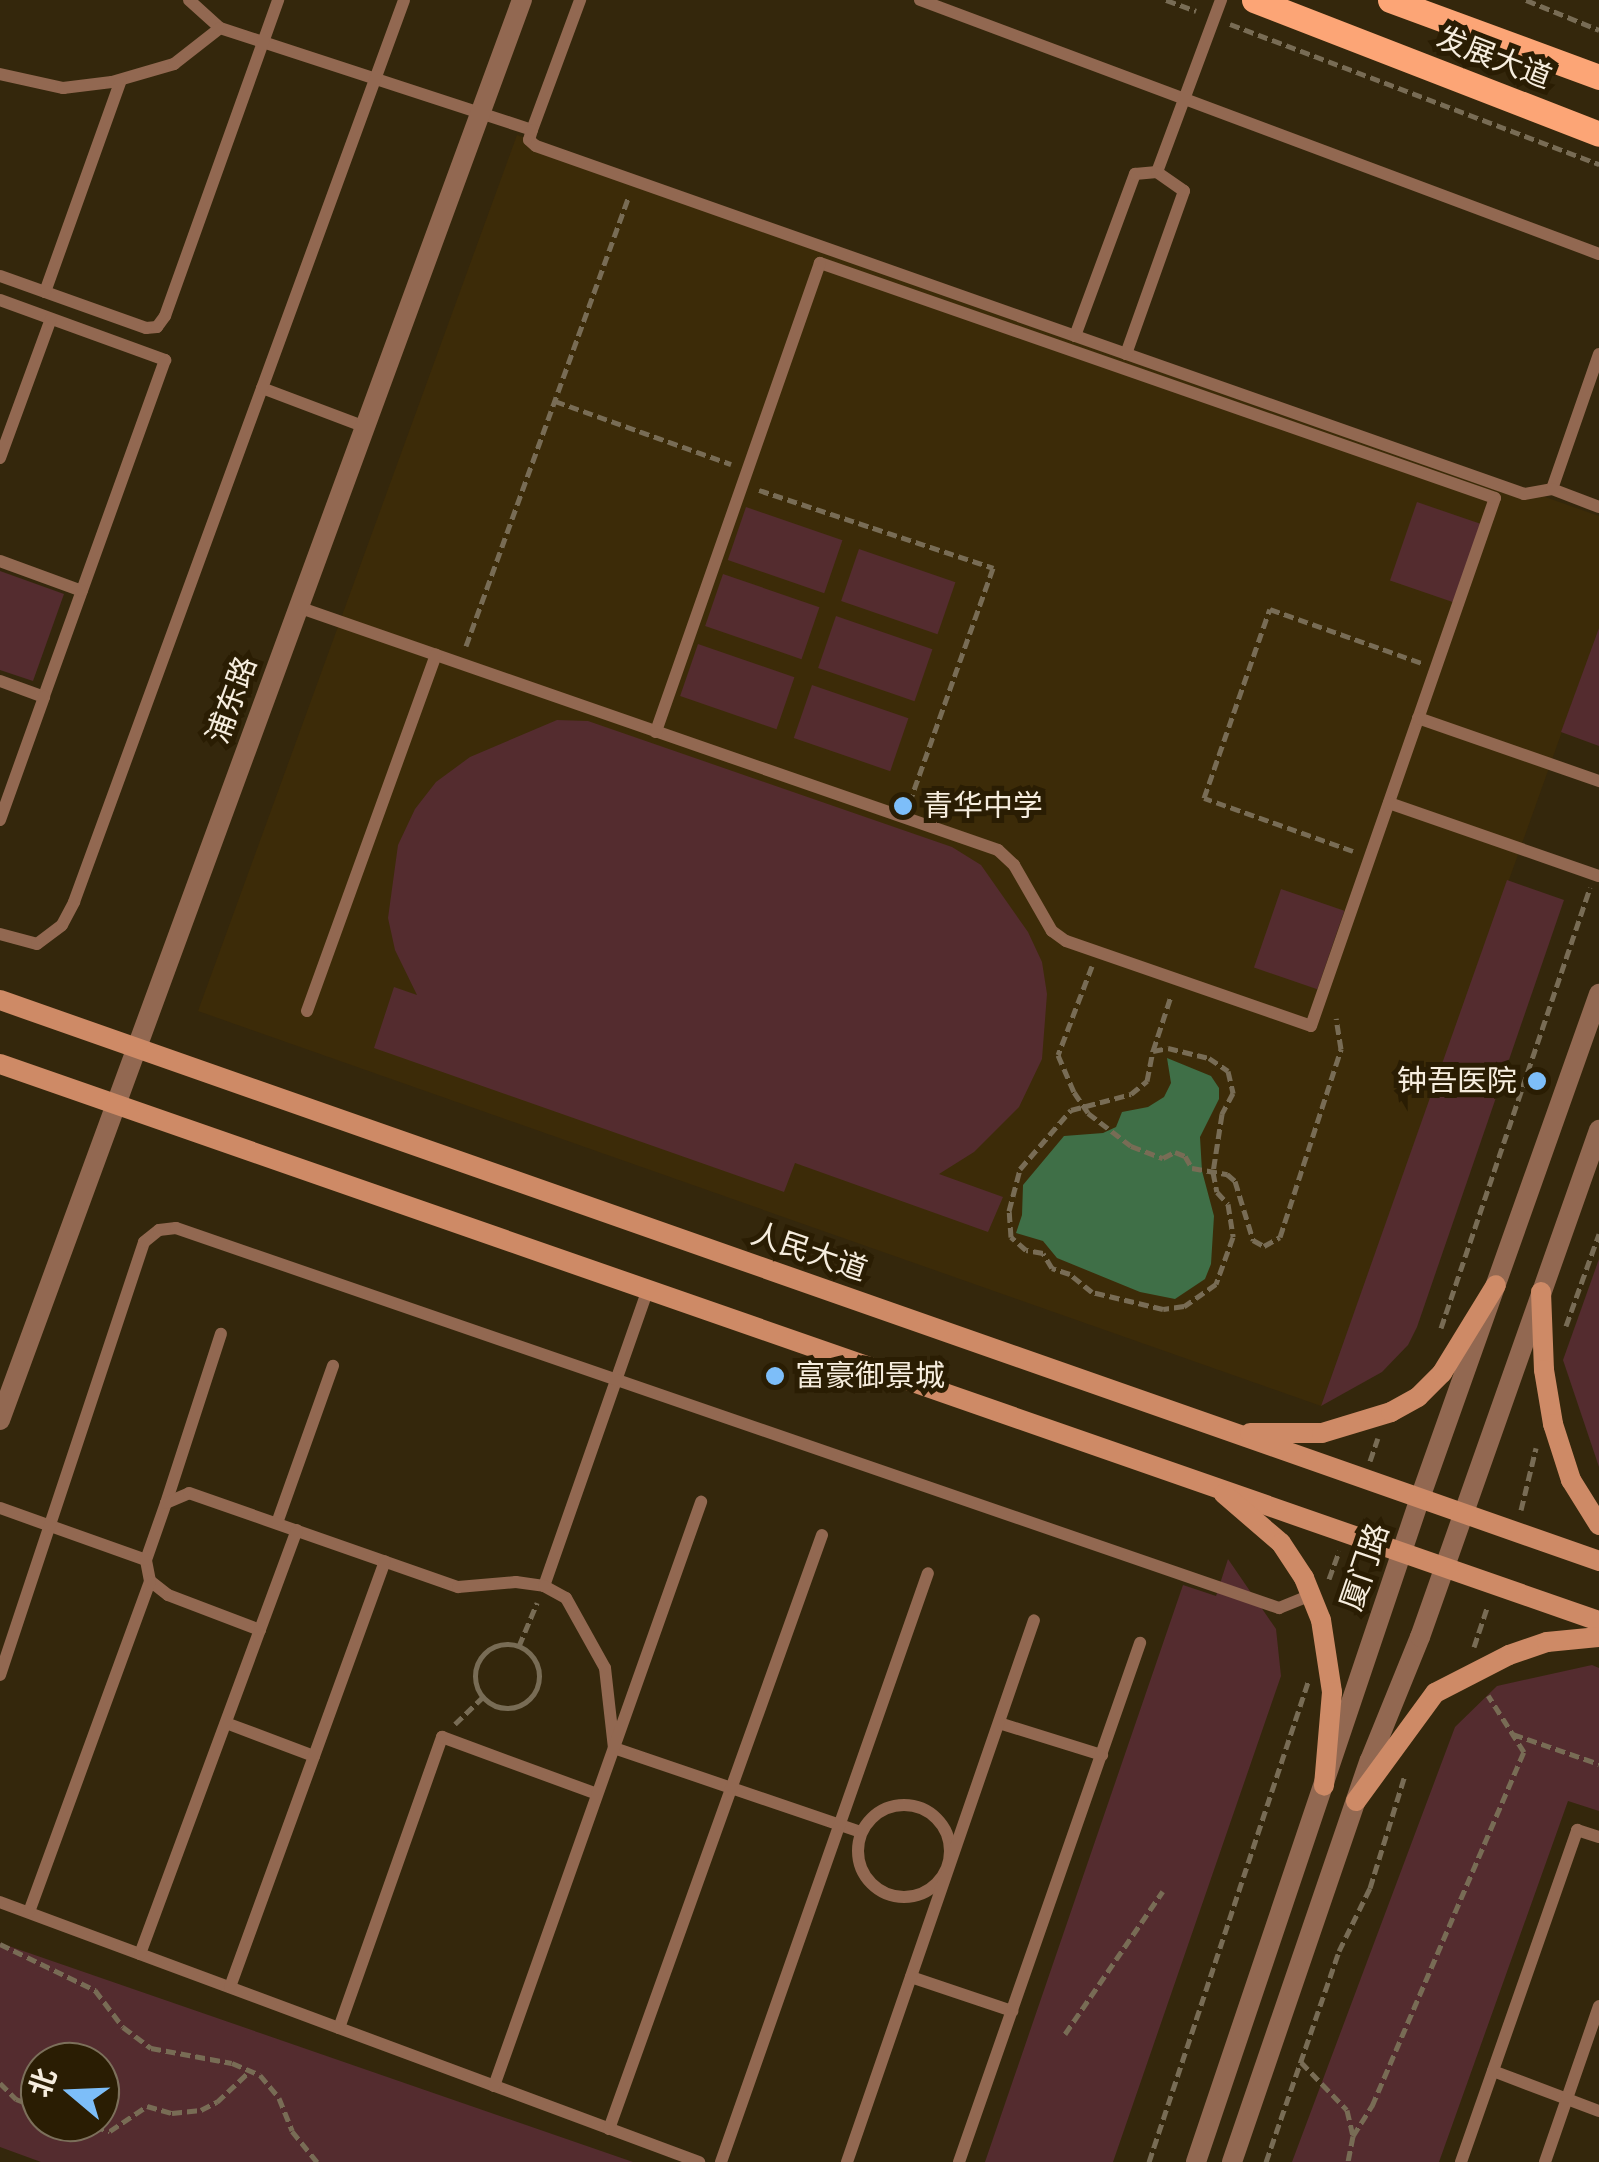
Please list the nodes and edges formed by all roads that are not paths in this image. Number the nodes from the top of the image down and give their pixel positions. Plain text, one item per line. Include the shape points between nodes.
1 (188, 0) edge
2 (278, 0) edge
3 (404, 0) edge
4 (522, 0) edge
5 (580, 0) edge
6 (1221, 0) edge
7 (1254, 0) edge
8 (1390, 0) edge
9 (926, 1) edge
10 (220, 28) junction
11 (263, 42) junction
12 (0, 74) edge
13 (1599, 77) edge
14 (375, 79) junction
15 (120, 80) junction
16 (1184, 99) junction
17 (480, 114) junction
18 (532, 130) junction
19 (1599, 134) edge
20 (1157, 172) junction
21 (1599, 254) edge
22 (0, 276) edge
23 (45, 292) junction
24 (0, 300) edge
25 (51, 319) junction
26 (1075, 336) junction
27 (1126, 354) junction
28 (1599, 354) edge
29 (262, 388) junction
30 (365, 426) junction
31 (0, 458) edge
32 (1552, 489) junction
33 (1599, 507) edge
34 (0, 560) edge
35 (82, 591) junction
36 (298, 607) junction
37 (436, 655) junction
38 (0, 681) edge
39 (44, 697) junction
40 (1418, 718) junction
41 (656, 732) junction
42 (1599, 781) edge
43 (1389, 804) junction
44 (0, 820) edge
45 (1597, 875) edge
46 (0, 934) edge
47 (1599, 994) edge
48 (0, 1000) edge
49 (308, 1011) dead end
50 (136, 1047) junction
51 (0, 1064) edge
52 (114, 1104) junction
53 (1599, 1130) edge
54 (1496, 1284) junction
55 (648, 1290) junction
56 (1541, 1292) junction
57 (221, 1334) dead end
58 (333, 1366) dead end
59 (616, 1380) junction
60 (0, 1420) edge
61 (1233, 1433) junction
62 (1215, 1487) junction
63 (1420, 1498) junction
64 (701, 1502) dead end
65 (166, 1503) junction
66 (0, 1508) edge
67 (1461, 1512) junction
68 (277, 1523) junction
69 (1599, 1524) edge
70 (52, 1527) junction
71 (297, 1530) junction
72 (822, 1535) dead end
73 (1402, 1552) junction
74 (146, 1560) junction
75 (385, 1561) junction
76 (1599, 1561) edge
77 (1444, 1566) junction
78 (928, 1573) dead end
79 (150, 1580) junction
80 (544, 1586) junction
81 (1310, 1595) junction
82 (1034, 1620) dead end
83 (1599, 1621) edge
84 (260, 1630) junction
85 (1599, 1637) edge
86 (1140, 1644) dead end
87 (0, 1675) edge
88 (226, 1723) junction
89 (999, 1723) junction
90 (614, 1748) junction
91 (1102, 1755) junction
92 (314, 1756) junction
93 (1324, 1786) junction
94 (731, 1788) junction
95 (598, 1794) junction
96 (1356, 1802) junction
97 (840, 1824) junction
98 (862, 1832) junction
99 (1599, 1837) edge
100 (948, 1868) junction
101 (0, 1902) edge
102 (29, 1912) junction
103 (140, 1954) junction
104 (911, 1977) junction
105 (230, 1988) junction
106 (1599, 2006) edge
107 (1012, 2012) junction
108 (340, 2028) junction
109 (1493, 2071) junction
110 (494, 2086) junction
111 (1567, 2098) junction
112 (1599, 2111) edge
113 (609, 2128) junction
114 (699, 2162) edge
115 (721, 2162) edge
116 (847, 2162) edge
117 (959, 2162) edge
118 (1196, 2162) edge
119 (1232, 2162) edge
120 (1462, 2162) edge
121 (1546, 2162) edge

1 - 10 lane
2 - 11 lane
3 - 14 lane
4 - 17 street, 浦东路
5 - 18 lane
6 - 16 lane
7 - 19 main road, 发展大道
8 - 13 main road, 发展大道
9 - 16 lane
10 - 11 lane
10 - 15 lane via 174,64
11 - 14 lane
11 - 23 lane via 157,327
12 - 15 lane via 64,88
14 - 17 lane
14 - 29 lane
15 - 23 lane
16 - 20 lane
16 - 21 lane
17 - 18 lane
17 - 30 street, 浦东路
18 - 26 lane via 536,146
20 - 26 lane via 1135,174
20 - 27 lane via 1184,191
22 - 23 lane
24 - 25 lane
25 - 31 lane
25 - 35 lane via 165,360
26 - 27 lane
27 - 32 lane via 1524,494
28 - 32 lane
29 - 30 lane
29 - 46 lane via 74,902 62,925 37,944
30 - 36 street, 浦东路
32 - 33 lane
34 - 35 lane
35 - 39 lane
36 - 37 lane
36 - 50 street, 浦东路
37 - 41 lane
37 - 49 lane
38 - 39 lane
39 - 44 lane
40 - 41 lane via 1495,498 820,263
40 - 42 lane
40 - 43 lane
41 - 43 lane via 998,850 1066,942 1311,1026
43 - 45 lane
47 - 54 street, 厦门路
48 - 50 main road, 人民大道
50 - 52 street, 浦东路
50 - 61 main road, 人民大道
51 - 52 main road
52 - 55 main road
52 - 60 street, 浦东路
53 - 56 street
54 - 61 main road via 1442,1373 1418,1397 1322,1434
54 - 63 street, 厦门路
55 - 59 lane
55 - 62 main road
56 - 67 street
56 - 69 main road via 1553,1424 1571,1480
57 - 65 lane
58 - 68 lane
59 - 70 lane via 176,1228 160,1230 144,1242
59 - 80 lane
59 - 81 lane via 1279,1608
61 - 63 main road, 人民大道
62 - 73 main road
62 - 81 main road via 1280,1543
63 - 67 main road, 人民大道
63 - 73 street, 厦门路
64 - 90 lane
65 - 68 lane via 190,1493
65 - 74 lane
66 - 70 lane
67 - 76 main road, 人民大道
67 - 77 street
68 - 71 lane
70 - 74 lane
70 - 87 lane
71 - 75 lane
71 - 84 lane
72 - 94 lane
73 - 77 main road
73 - 93 street, 厦门路
74 - 79 lane
75 - 80 lane via 458,1587
75 - 92 lane
77 - 83 main road
77 - 96 street
78 - 97 lane
79 - 84 lane via 168,1595
79 - 102 lane
80 - 90 lane via 566,1598 605,1668
81 - 93 main road via 1321,1620 1332,1692
82 - 89 lane
84 - 88 lane
85 - 96 main road via 1530,1648 1435,1693
86 - 91 lane
88 - 92 lane
88 - 103 lane
89 - 91 lane
89 - 100 lane
90 - 94 lane
90 - 95 lane
91 - 107 lane
92 - 105 lane
93 - 118 street, 厦门路
94 - 97 lane
94 - 113 lane
95 - 108 lane via 442,1737
95 - 110 lane
96 - 119 street
97 - 98 lane
97 - 115 lane
98 - 100 lane via 870,1818 899,1804 930,1812 949,1837
98 - 100 lane via 864,1875 886,1894 916,1896
99 - 109 lane via 1577,1830
100 - 104 lane
101 - 102 lane
102 - 103 lane
103 - 105 lane
104 - 107 lane
104 - 116 lane
105 - 108 lane
106 - 111 lane
107 - 117 lane
108 - 110 lane
109 - 111 lane
109 - 120 lane
110 - 113 lane
111 - 112 lane
111 - 121 lane
113 - 114 lane

